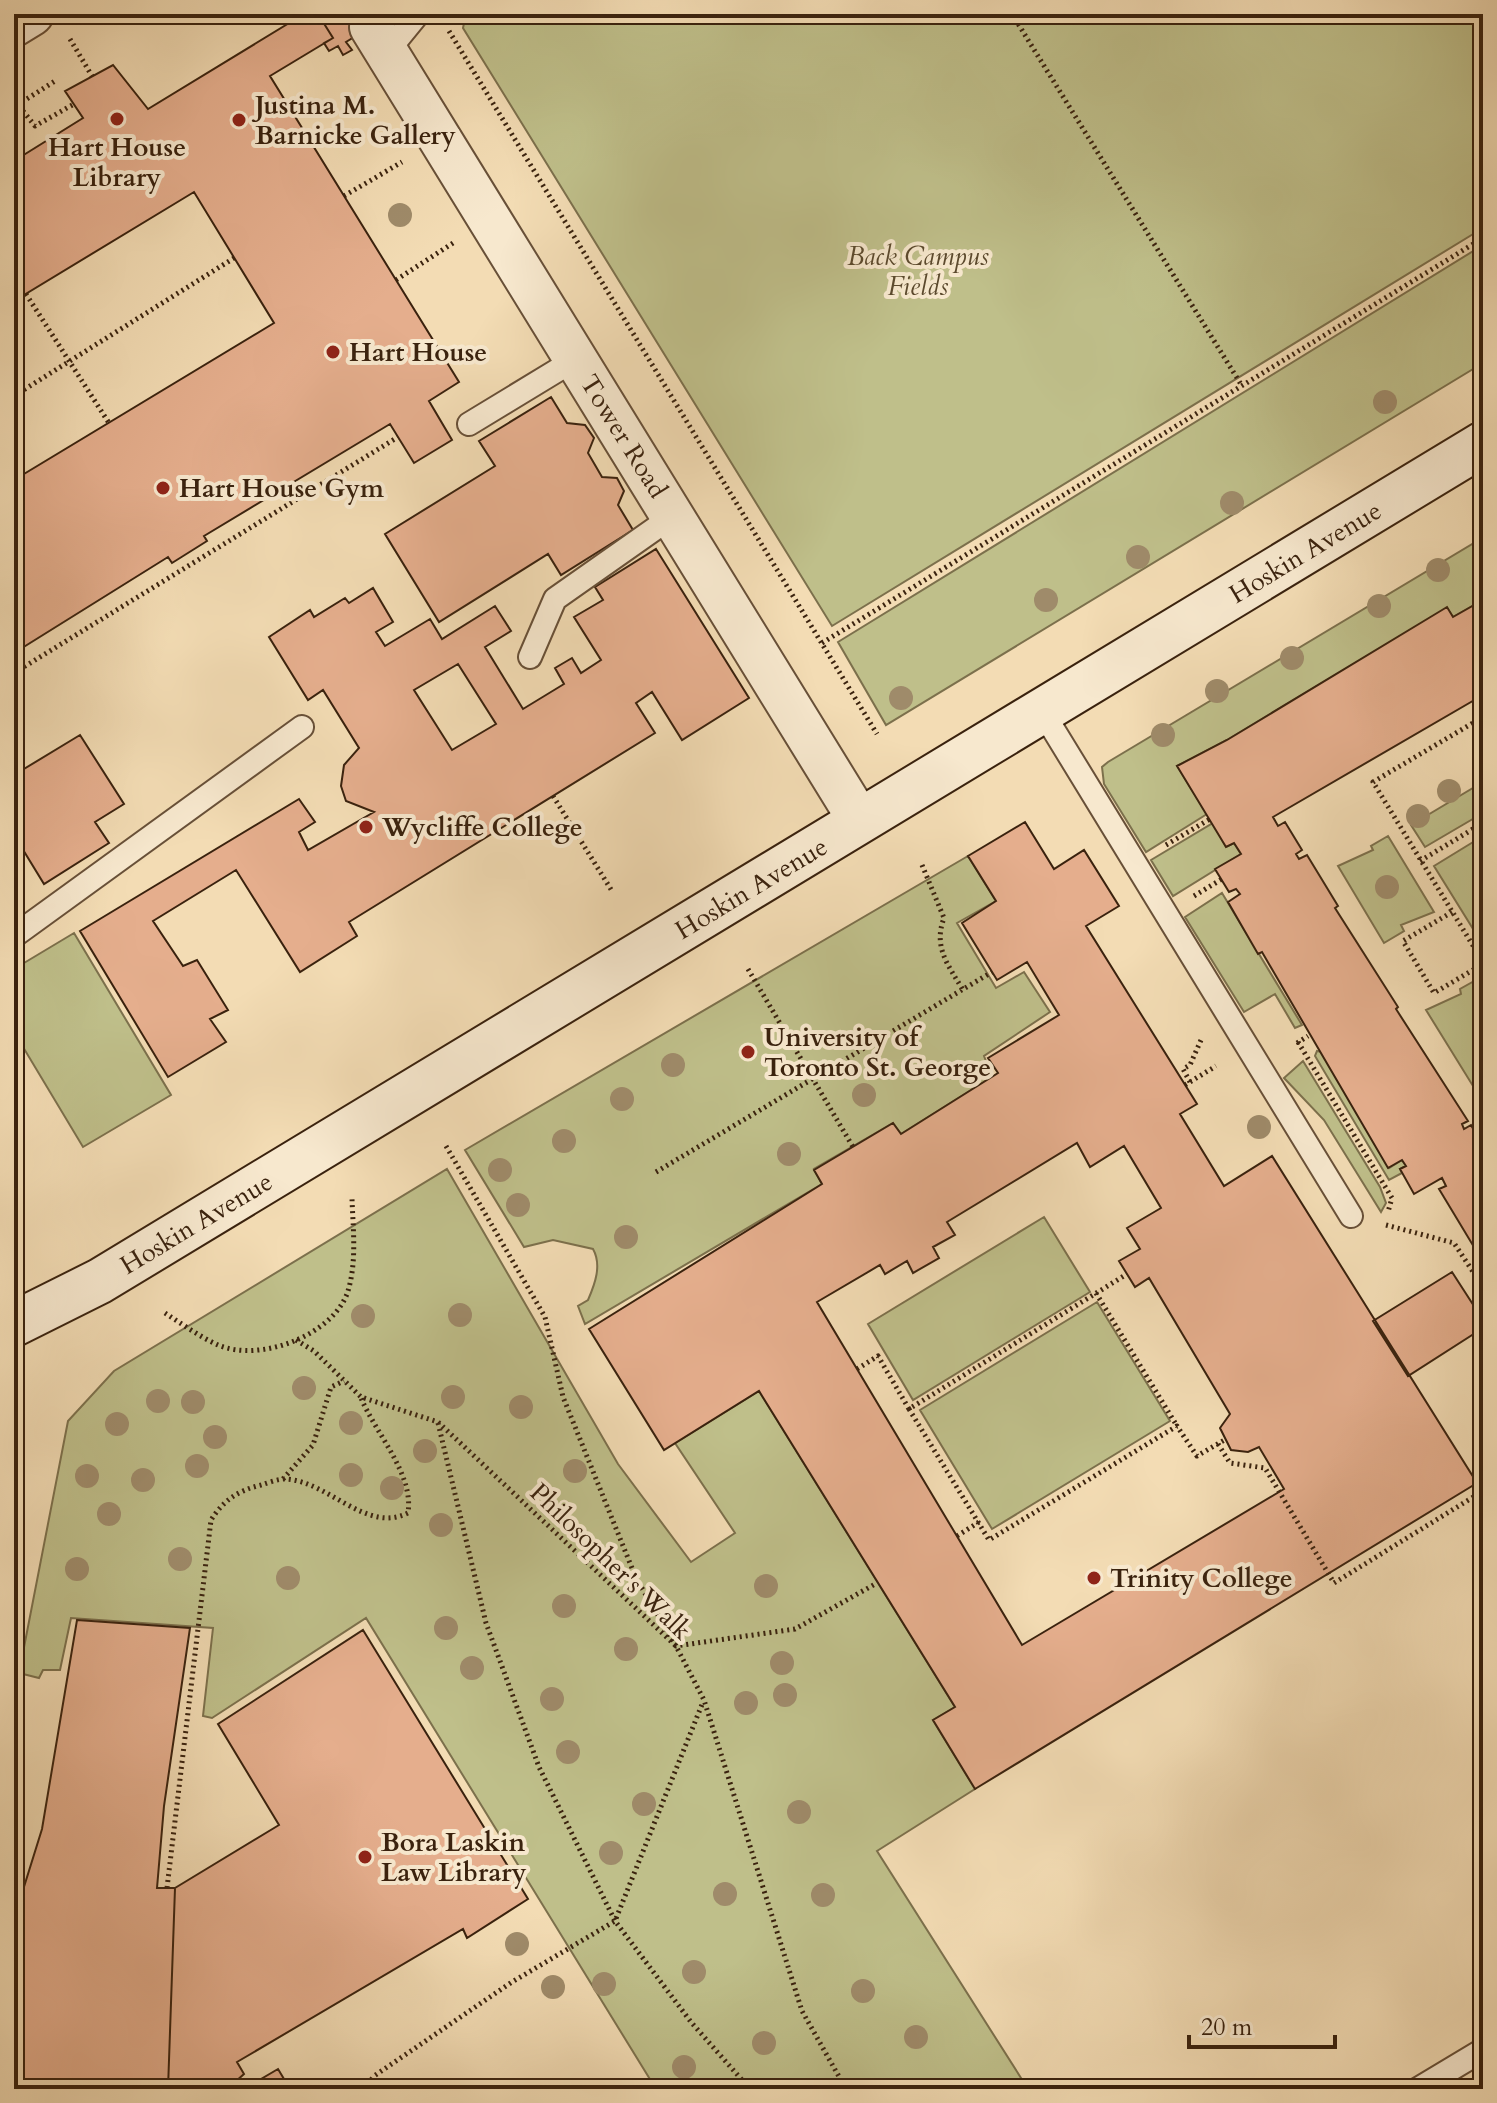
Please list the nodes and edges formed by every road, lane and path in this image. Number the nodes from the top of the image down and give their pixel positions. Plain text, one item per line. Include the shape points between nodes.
1 (32, 14) edge
2 (418, 14) edge
3 (1012, 14) edge
4 (445, 24) dead end
5 (14, 25) edge
6 (379, 39) joint
7 (70, 40) dead end
8 (92, 76) dead end
9 (55, 81) dead end
10 (22, 102) dead end
11 (74, 104) dead end
12 (23, 111) dead end
13 (1483, 238) edge
14 (459, 240) dead end
15 (234, 258) dead end
16 (396, 280) dead end
17 (26, 294) dead end
18 (576, 359) junction
19 (69, 362) junction
20 (1242, 386) junction
21 (14, 396) edge
22 (109, 423) dead end
23 (469, 424) dead end
24 (398, 437) dead end
25 (1483, 444) edge
26 (673, 516) junction
27 (822, 643) junction
28 (530, 657) dead end
29 (14, 673) edge
30 (1042, 711) junction
31 (1483, 717) edge
32 (302, 727) dead end
33 (877, 734) dead end
34 (553, 796) dead end
35 (1210, 819) dead end
36 (860, 821) junction
37 (1483, 823) edge
38 (1420, 861) junction
39 (1135, 864) junction
40 (922, 865) dead end
41 (612, 891) dead end
42 (1452, 912) junction
43 (14, 936) edge
44 (1483, 963) edge
45 (748, 969) dead end
46 (992, 972) dead end
47 (963, 990) junction
48 (1206, 1027) dead end
49 (1308, 1036) dead end
50 (1208, 1072) dead end
51 (812, 1079) junction
52 (446, 1146) dead end
53 (853, 1147) dead end
54 (656, 1172) dead end
55 (1383, 1184) dead end
56 (352, 1199) dead end
57 (1351, 1216) joint
58 (1127, 1274) dead end
59 (1483, 1287) edge
60 (1096, 1293) junction
61 (165, 1313) dead end
62 (14, 1324) edge
63 (296, 1340) junction
64 (857, 1369) dead end
65 (344, 1381) junction
66 (361, 1397) junction
67 (909, 1409) junction
68 (438, 1422) junction
69 (1177, 1426) junction
70 (1226, 1439) dead end
71 (1218, 1444) junction
72 (283, 1479) junction
73 (1483, 1491) edge
74 (979, 1522) junction
75 (957, 1536) dead end
76 (877, 1583) dead end
77 (676, 1646) junction
78 (704, 1700) junction
79 (167, 1888) dead end
80 (615, 1921) junction
81 (1483, 2050) edge
82 (364, 2089) edge
83 (750, 2089) edge
84 (846, 2089) edge
85 (1418, 2089) edge

1 - 5 street
2 - 6 lane
3 - 20 path
4 - 27 path
6 - 18 street, Tower Road
7 - 8 path
9 - 10 path
11 - 12 path via 35,126
13 - 20 path
14 - 16 path
15 - 19 path
17 - 19 path
18 - 23 lane
18 - 26 street, Tower Road
19 - 21 path
19 - 22 path
20 - 27 path
24 - 29 path
25 - 30 street, Hoskin Avenue
26 - 28 lane via 555,599
26 - 36 street, Tower Road
27 - 33 path
30 - 36 street, Hoskin Avenue
30 - 39 lane
31 - 38 path via 1373,782
32 - 43 lane
34 - 41 path
35 - 39 path
36 - 62 street, Hoskin Avenue via 100,1281
37 - 38 path
38 - 42 path
39 - 57 lane
40 - 47 path via 944,918 938,935 942,956
42 - 44 path
42 - 44 path via 1403,941 1434,993
45 - 51 path
46 - 47 path
47 - 51 path
48 - 50 path via 1190,1065 1183,1069 1187,1084
49 - 55 path via 1295,1044
51 - 53 path
51 - 54 path
52 - 77 path via 545,1317 563,1397 636,1578
56 - 63 path via 354,1254 347,1293 326,1323
57 - 59 path via 1454,1243
58 - 60 path
60 - 67 path
60 - 69 path
61 - 63 path via 220,1346 258,1350
63 - 65 path, Philosopher's Walk
64 - 67 path via 878,1356
65 - 66 path, Philosopher's Walk
65 - 72 path via 331,1387 313,1445
66 - 68 path, Philosopher's Walk
66 - 72 path via 406,1483 408,1513 393,1521 371,1516 318,1489
67 - 74 path
68 - 77 path, Philosopher's Walk
68 - 80 path via 486,1623 539,1767
69 - 71 path via 1197,1456
69 - 74 path via 989,1540
70 - 71 path
71 - 73 path via 1230,1463 1265,1468 1334,1583
72 - 79 path via 224,1500 211,1520
74 - 75 path
76 - 77 path via 795,1629
77 - 78 path, Philosopher's Walk
78 - 80 path
78 - 84 path, Philosopher's Walk via 802,2011
80 - 82 path via 512,1982 374,2076
80 - 83 path via 691,2022
81 - 85 lane

